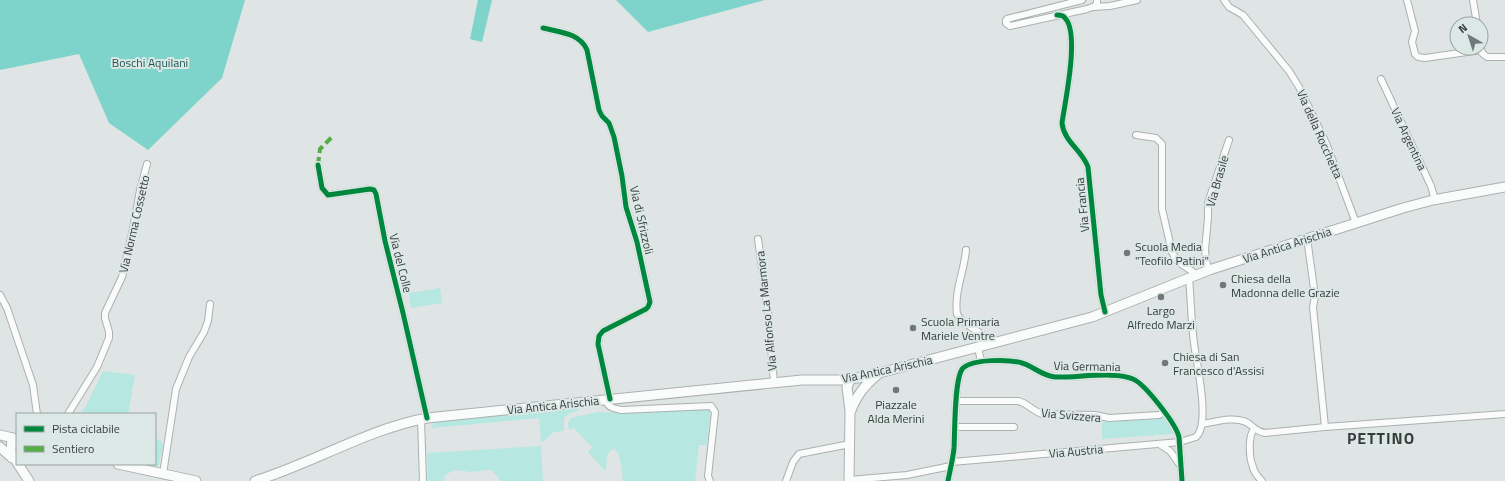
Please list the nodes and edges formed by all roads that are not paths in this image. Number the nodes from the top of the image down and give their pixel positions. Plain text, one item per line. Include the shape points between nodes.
1 (1082, 0) edge
2 (1097, 0) edge
3 (1136, 0) edge
4 (1224, 0) edge
5 (1407, 0) edge
6 (1473, 0) edge
7 (1110, 6) junction
8 (1093, 7) junction
9 (1080, 10) junction
10 (1057, 15) junction
11 (1476, 16) edge
12 (543, 28) dead end
13 (1070, 29) junction
14 (1449, 54) edge
15 (1486, 56) edge
16 (1505, 57) edge
17 (1381, 79) dead end
18 (1136, 135) dead end
19 (1229, 140) dead end
20 (148, 164) dead end
21 (318, 165) dead end
22 (1505, 187) edge
23 (1435, 200) junction
24 (1356, 223) junction
25 (1307, 238) junction
26 (758, 239) dead end
27 (966, 250) dead end
28 (1209, 270) junction
29 (1192, 276) junction
30 (0, 295) edge
31 (210, 304) dead end
32 (1105, 312) junction
33 (990, 344) junction
34 (973, 349) junction
35 (981, 361) junction
36 (971, 363) junction
37 (880, 373) junction
38 (830, 380) junction
39 (850, 380) junction
40 (774, 383) junction
41 (608, 399) junction
42 (851, 400) junction
43 (957, 401) junction
44 (1164, 412) junction
45 (37, 413) edge
46 (69, 413) edge
47 (1505, 414) edge
48 (424, 418) junction
49 (1202, 424) junction
50 (955, 427) junction
51 (1014, 427) dead end
52 (1325, 427) junction
53 (1254, 429) junction
54 (0, 435) edge
55 (14, 439) edge
56 (1180, 442) junction
57 (1159, 443) junction
58 (850, 444) junction
59 (0, 447) edge
60 (16, 459) edge
61 (16, 461) edge
62 (951, 464) junction
63 (20, 465) edge
64 (122, 465) edge
65 (1181, 466) junction
66 (163, 474) junction
67 (849, 480) edge
68 (29, 481) edge
69 (196, 481) edge
70 (255, 481) edge
71 (423, 481) edge
72 (710, 481) edge
73 (786, 481) edge
74 (948, 481) edge
75 (1182, 481) edge
76 (1262, 481) edge

1 - 10 street via 1007,18 1005,22 1010,26
2 - 7 street
2 - 8 street
3 - 7 street
4 - 24 street, Via della Rocchetta via 1229,7 1243,15 1299,87 1326,143
5 - 14 street via 1415,31 1412,42 1415,54 1425,58
6 - 11 street
7 - 8 street
8 - 9 street
9 - 10 street
9 - 13 street, Via Francia via 1072,18
10 - 13 street via 1066,18
12 - 41 street, Via di Sfrizzoli via 576,37 585,44 599,110 610,123 614,136 626,207 637,242 650,302 646,309 606,329 599,336 598,344
13 - 32 street, Via Francia via 1071,60 1062,123 1064,134 1088,167
15 - 16 street
17 - 23 street, Via Argentina via 1431,186
18 - 29 street via 1156,138 1162,144 1162,209 1169,240 1174,257 1193,272
19 - 28 street, Via Brasile via 1208,202 1205,250
20 - 46 street, Via Norma Cossetto via 140,190 122,278 105,313 109,338 97,367
21 - 48 street, Via del Colle via 322,188 328,195 370,189 376,194
22 - 23 main road, Via Antica Arischia
23 - 24 main road, Via Antica Arischia
24 - 25 main road, Via Antica Arischia
25 - 28 main road, Via Antica Arischia
25 - 52 street via 1315,296 1313,307
26 - 40 street, Via Alfonso La Marmora
27 - 33 street via 957,290 957,314 965,324
28 - 29 main road, Via Antica Arischia
29 - 32 main road, Via Antica Arischia
29 - 49 street via 1194,343 1200,372
30 - 45 street via 7,308 33,385
31 - 66 street via 204,332 189,356 176,389
32 - 33 main road, Via Antica Arischia
33 - 34 main road, Via Antica Arischia
34 - 35 street
34 - 36 street
34 - 37 main road, Via Antica Arischia
35 - 36 street, Via Germania
35 - 44 street, Via Germania via 1018,362 1052,377 1128,377 1141,384
36 - 43 street via 960,373
37 - 39 main road, Via Antica Arischia
37 - 42 main road
38 - 39 main road, Via Antica Arischia
38 - 40 main road, Via Antica Arischia
38 - 42 main road via 840,386
39 - 42 main road via 855,391
40 - 41 main road, Via Antica Arischia
41 - 48 main road, Via Antica Arischia
41 - 72 street via 607,404 610,407 621,410 711,406 715,412 708,476
42 - 58 main road
43 - 44 street, Via Svizzera via 1018,401 1043,414 1095,415 1109,418 1159,415
43 - 50 street
44 - 56 street, Via Germania via 1178,431
47 - 52 street
48 - 70 main road, Via Antica Arischia via 379,432
48 - 71 street
49 - 53 street via 1237,420 1248,423
49 - 56 street, Via Austria via 1198,435
50 - 51 street
50 - 62 street
52 - 53 street via 1265,433
53 - 76 street via 1250,436 1252,465
54 - 55 main road
55 - 60 main road via 11,451
56 - 57 street, Via Austria
56 - 65 street, Via Germania
57 - 62 street, Via Austria
57 - 65 street via 1170,451
58 - 67 main road
58 - 73 street via 800,454 793,462
59 - 61 main road
62 - 67 street, Via Austria via 907,475
62 - 74 street
63 - 68 main road
64 - 66 main road
65 - 75 street, Via Germania
66 - 69 main road

